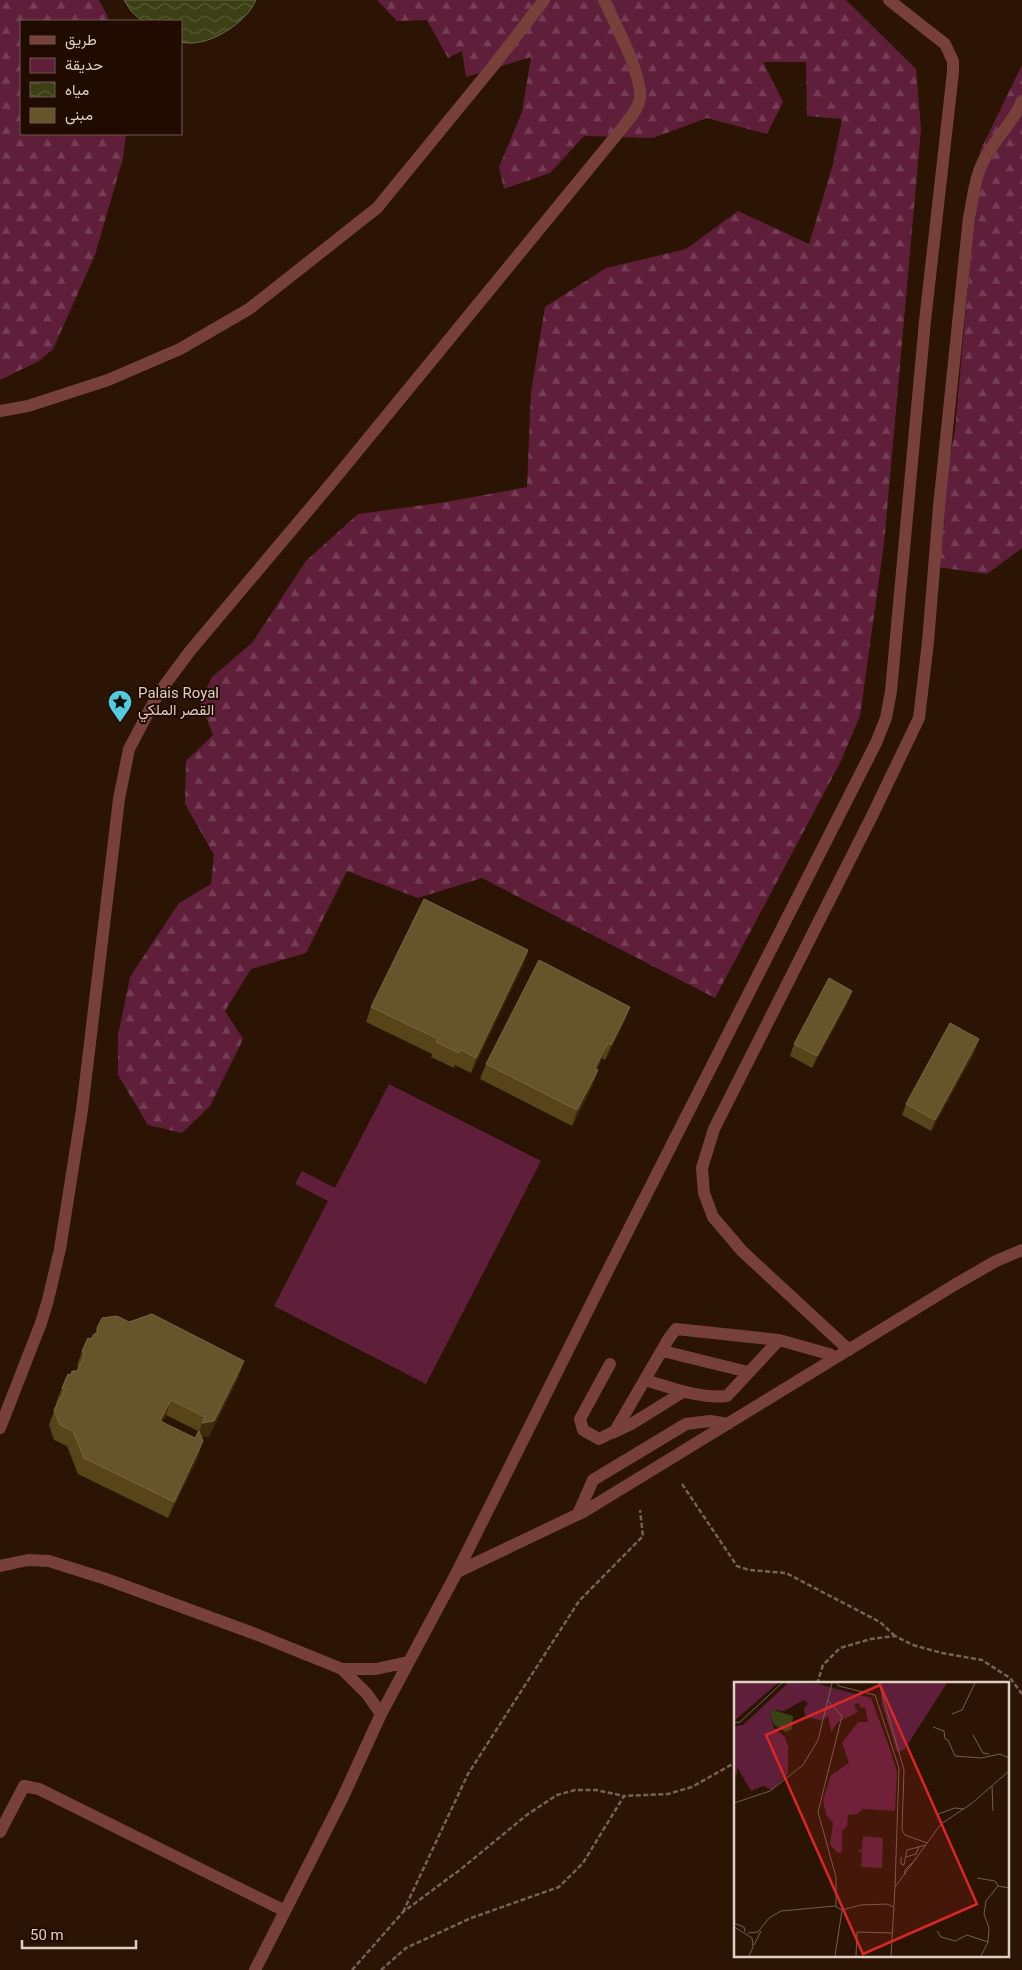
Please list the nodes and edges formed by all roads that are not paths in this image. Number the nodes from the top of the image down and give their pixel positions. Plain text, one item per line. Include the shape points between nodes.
1 (544, 0) edge
2 (604, 0) edge
3 (889, 0) edge
4 (1022, 101) edge
5 (0, 411) edge
6 (1022, 1250) edge
7 (779, 1340) junction
8 (848, 1350) junction
9 (663, 1351) junction
10 (834, 1358) junction
11 (610, 1364) dead end
12 (748, 1372) junction
13 (645, 1380) junction
14 (684, 1392) junction
15 (728, 1424) junction
16 (0, 1428) edge
17 (610, 1434) junction
18 (578, 1514) junction
19 (0, 1566) edge
20 (457, 1572) junction
21 (408, 1662) junction
22 (342, 1669) junction
23 (381, 1714) junction
24 (0, 1832) edge
25 (285, 1911) junction
26 (255, 1970) edge

1 - 5 street via 377,208 249,309 180,349 108,380 28,406
2 - 16 street via 638,82 638,106 334,481 190,651 158,694 129,750 119,799 82,1110 60,1248 41,1323
3 - 20 street via 945,44 951,54 953,72 924,331 896,648 886,718
4 - 8 street via 982,163 969,218 919,718 714,1129 702,1168 704,1193 713,1217 742,1251
6 - 8 street via 996,1261
7 - 9 street via 676,1329
7 - 10 street
7 - 12 street
8 - 10 street
9 - 12 street
9 - 13 street
10 - 15 street
11 - 17 street via 580,1419 583,1430 595,1437 600,1439
12 - 14 street via 728,1396
13 - 14 street
13 - 17 street
14 - 17 street via 633,1424
15 - 18 street
15 - 18 street via 710,1421 686,1424 592,1480
18 - 20 street
19 - 22 street via 28,1560 50,1561 258,1635
20 - 21 street
21 - 22 street via 376,1669
21 - 23 street
22 - 23 street via 367,1694
23 - 25 street
24 - 25 street via 24,1786 39,1789
25 - 26 street

